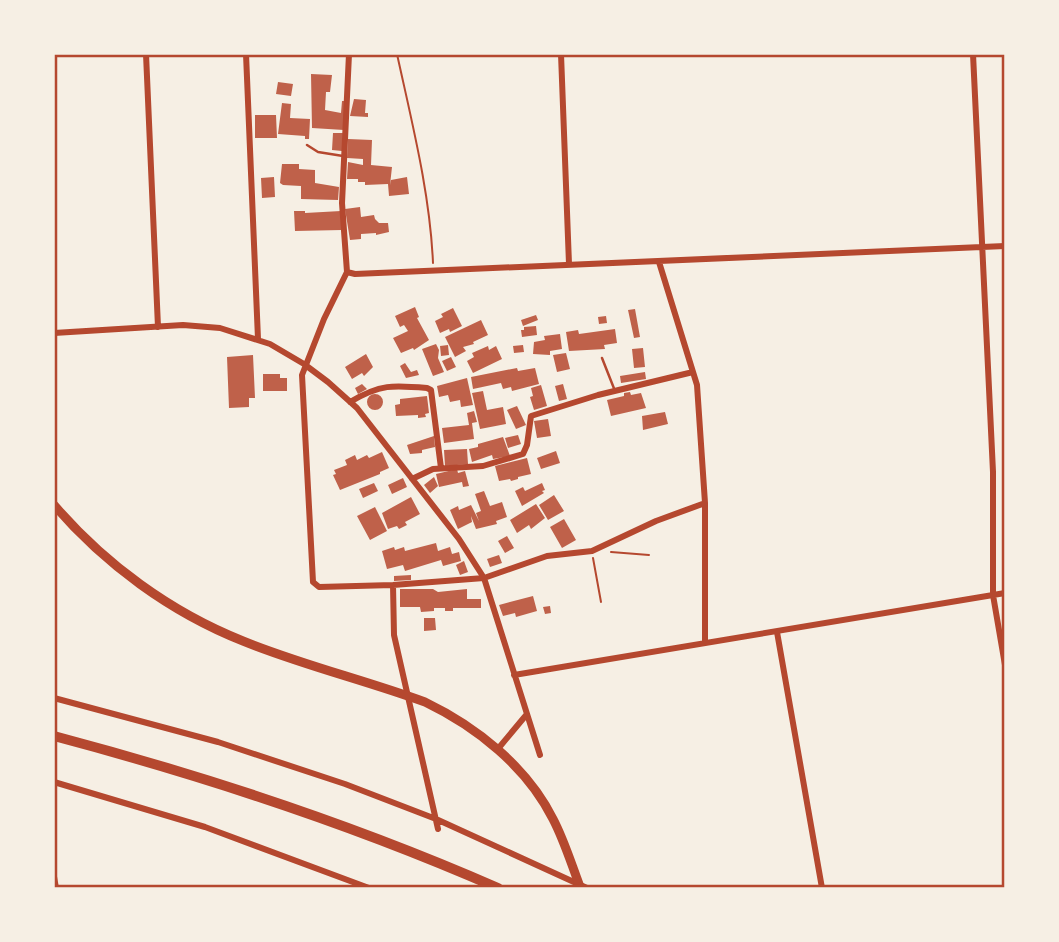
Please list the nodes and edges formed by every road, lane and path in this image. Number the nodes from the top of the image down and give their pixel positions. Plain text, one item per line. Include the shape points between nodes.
1 (146, 54) edge
2 (246, 54) edge
3 (349, 54) edge
4 (397, 54) edge
5 (561, 54) edge
6 (973, 54) edge
7 (307, 145) dead end
8 (344, 156) junction
9 (1005, 246) edge
10 (982, 247) junction
11 (659, 262) junction
12 (569, 264) junction
13 (433, 270) junction
14 (347, 272) junction
15 (158, 327) junction
16 (54, 333) edge
17 (258, 339) junction
18 (602, 358) dead end
19 (304, 364) junction
20 (693, 372) junction
21 (615, 391) junction
22 (350, 402) junction
23 (441, 468) junction
24 (412, 479) junction
25 (705, 503) junction
26 (54, 505) edge
27 (592, 551) junction
28 (649, 555) dead end
29 (484, 578) junction
30 (393, 585) junction
31 (1005, 593) edge
32 (993, 595) junction
33 (601, 602) dead end
34 (777, 632) junction
35 (705, 643) junction
36 (1005, 665) edge
37 (514, 675) junction
38 (408, 696) junction
39 (54, 698) edge
40 (527, 714) junction
41 (54, 736) edge
42 (498, 750) junction
43 (540, 755) dead end
44 (54, 782) edge
45 (436, 819) junction
46 (438, 829) dead end
47 (54, 865) edge
48 (583, 886) edge
49 (58, 888) edge
50 (369, 888) edge
51 (498, 888) edge
52 (822, 888) edge

1 - 15 street
2 - 17 street
3 - 8 street
4 - 13 path
5 - 12 street
6 - 10 street
7 - 8 lane via 318,152
8 - 14 street
9 - 10 street
10 - 11 street
10 - 32 street via 993,472
11 - 12 street
11 - 20 street
12 - 13 street
13 - 14 street
14 - 19 street
15 - 16 street
15 - 17 street via 204,326
17 - 19 street
18 - 21 lane
19 - 22 street
19 - 30 street via 313,582 320,587
20 - 21 street
20 - 25 street
21 - 23 street via 531,416 523,454 483,466
22 - 23 street via 388,386 427,387
22 - 24 street
23 - 24 street
24 - 29 street
25 - 27 street
25 - 35 street
26 - 38 main road via 115,565 192,618 255,646
27 - 28 path
27 - 29 street via 547,556
27 - 33 path
29 - 30 street
29 - 37 street
30 - 38 street via 394,635
31 - 32 street
32 - 34 street
32 - 36 street
34 - 35 street
34 - 52 street
35 - 37 street
37 - 40 street
38 - 42 main road via 450,714
38 - 45 street
39 - 45 street via 218,741
40 - 42 street
40 - 43 street
41 - 51 highway via 259,796
42 - 48 main road via 552,816
44 - 50 street via 205,827
45 - 46 street
45 - 48 street
47 - 49 path

